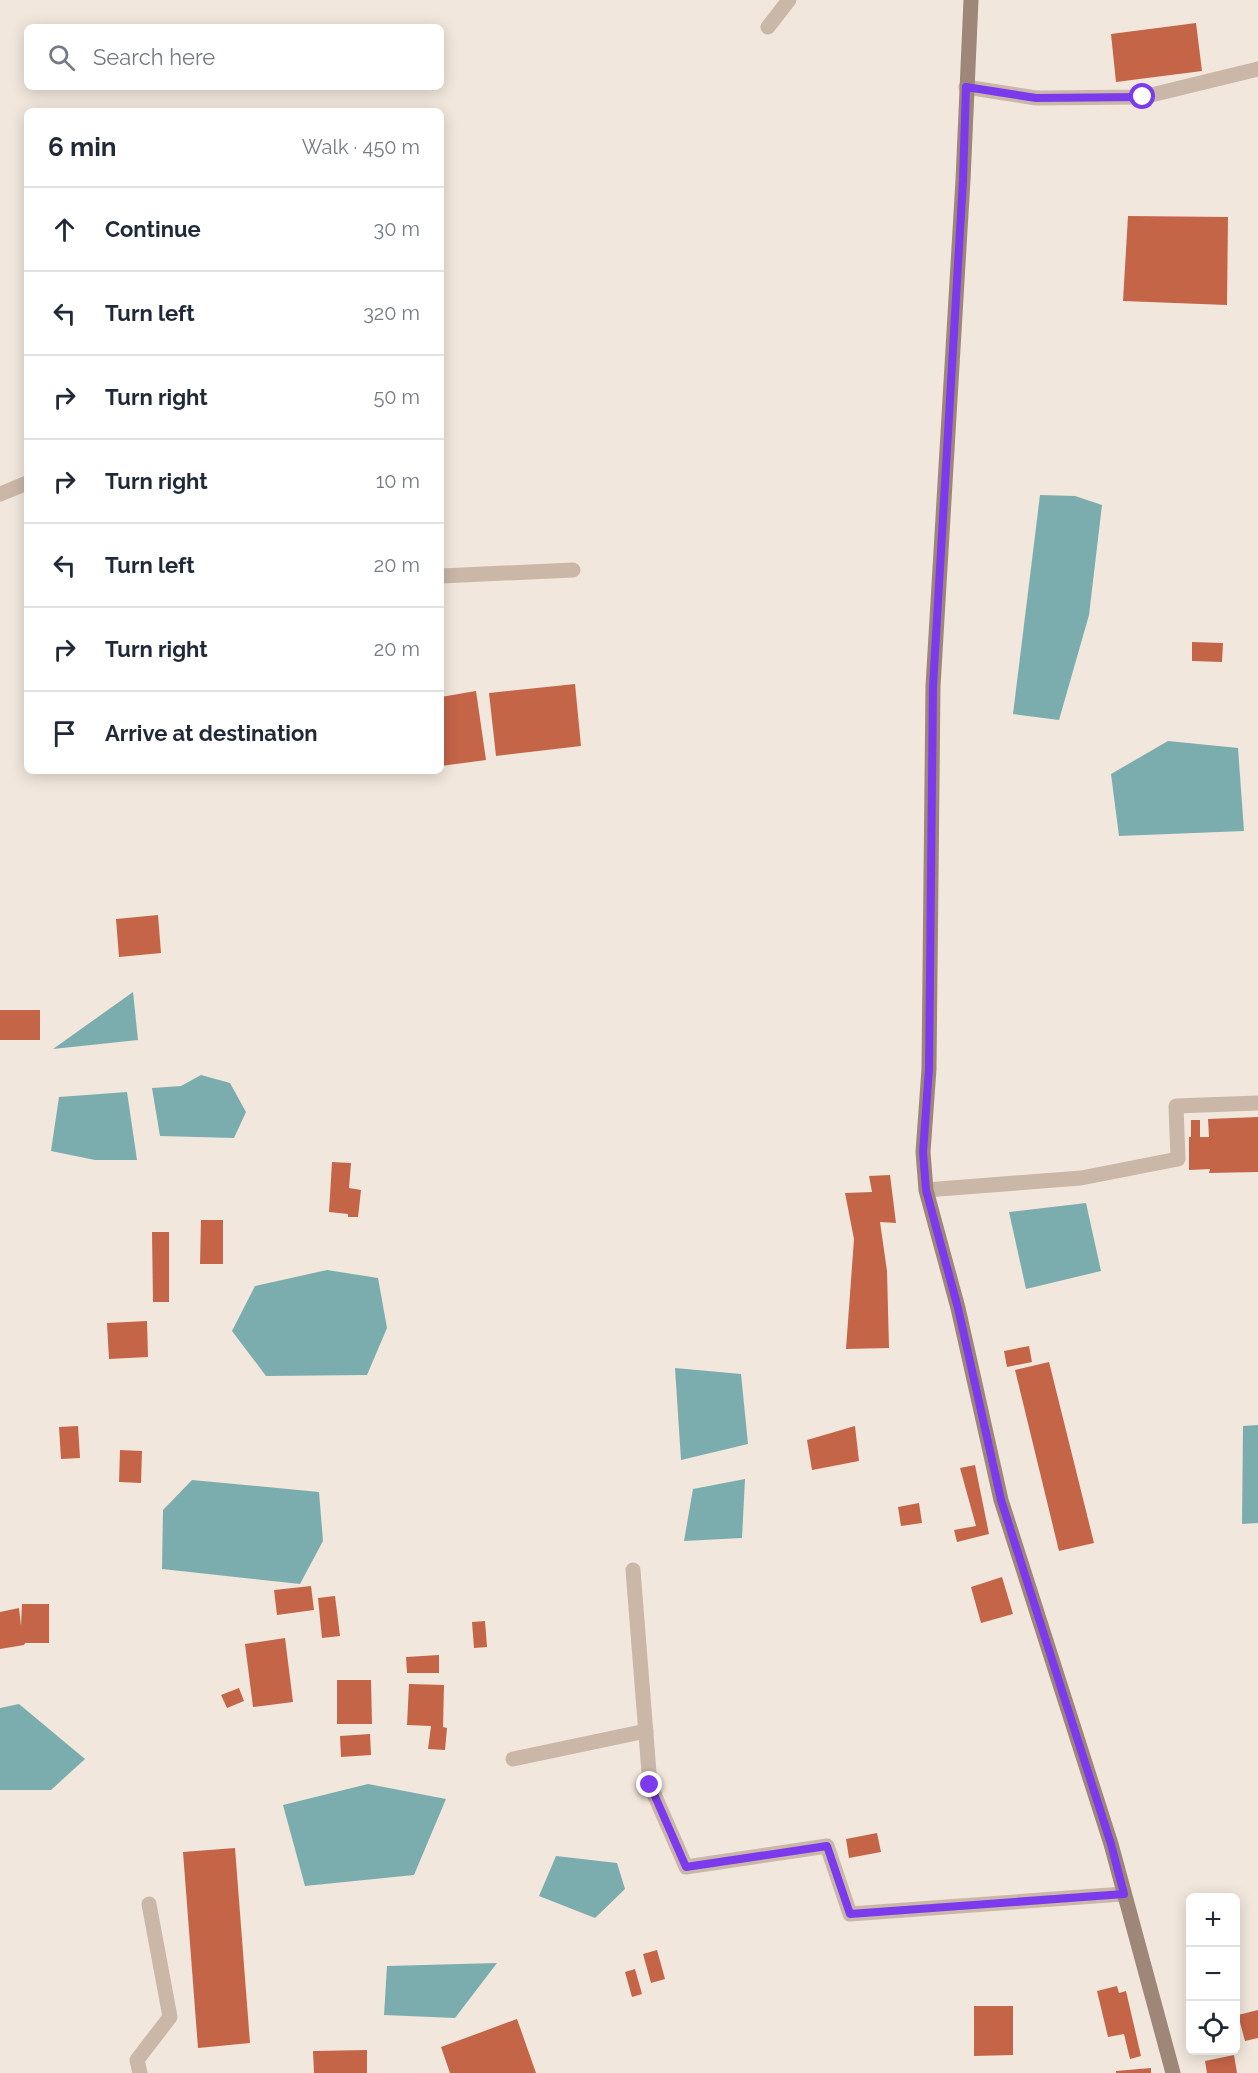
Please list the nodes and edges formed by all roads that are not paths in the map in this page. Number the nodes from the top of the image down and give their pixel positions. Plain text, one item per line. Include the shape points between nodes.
1 (789, 0) edge
2 (971, 0) edge
3 (768, 27) dead end
4 (1258, 69) edge
5 (966, 87) junction
6 (24, 484) edge
7 (0, 494) edge
8 (573, 570) dead end
9 (444, 576) edge
10 (1258, 1103) edge
11 (926, 1190) junction
12 (633, 1570) dead end
13 (646, 1731) junction
14 (513, 1759) dead end
15 (1124, 1894) junction
16 (149, 1905) dead end
17 (140, 2073) edge
18 (1173, 2073) edge

1 - 3 street
2 - 5 main road
4 - 5 street via 1143,97 1036,98
5 - 11 main road via 933,686 929,1069 923,1152
6 - 7 street
8 - 9 street
10 - 11 street via 1176,1106 1178,1160 1081,1178
11 - 15 main road via 958,1308 1001,1500
12 - 13 street
13 - 14 street
13 - 15 street via 650,1785 686,1867 827,1846 850,1914
15 - 18 main road
16 - 17 street via 170,2016 137,2060

